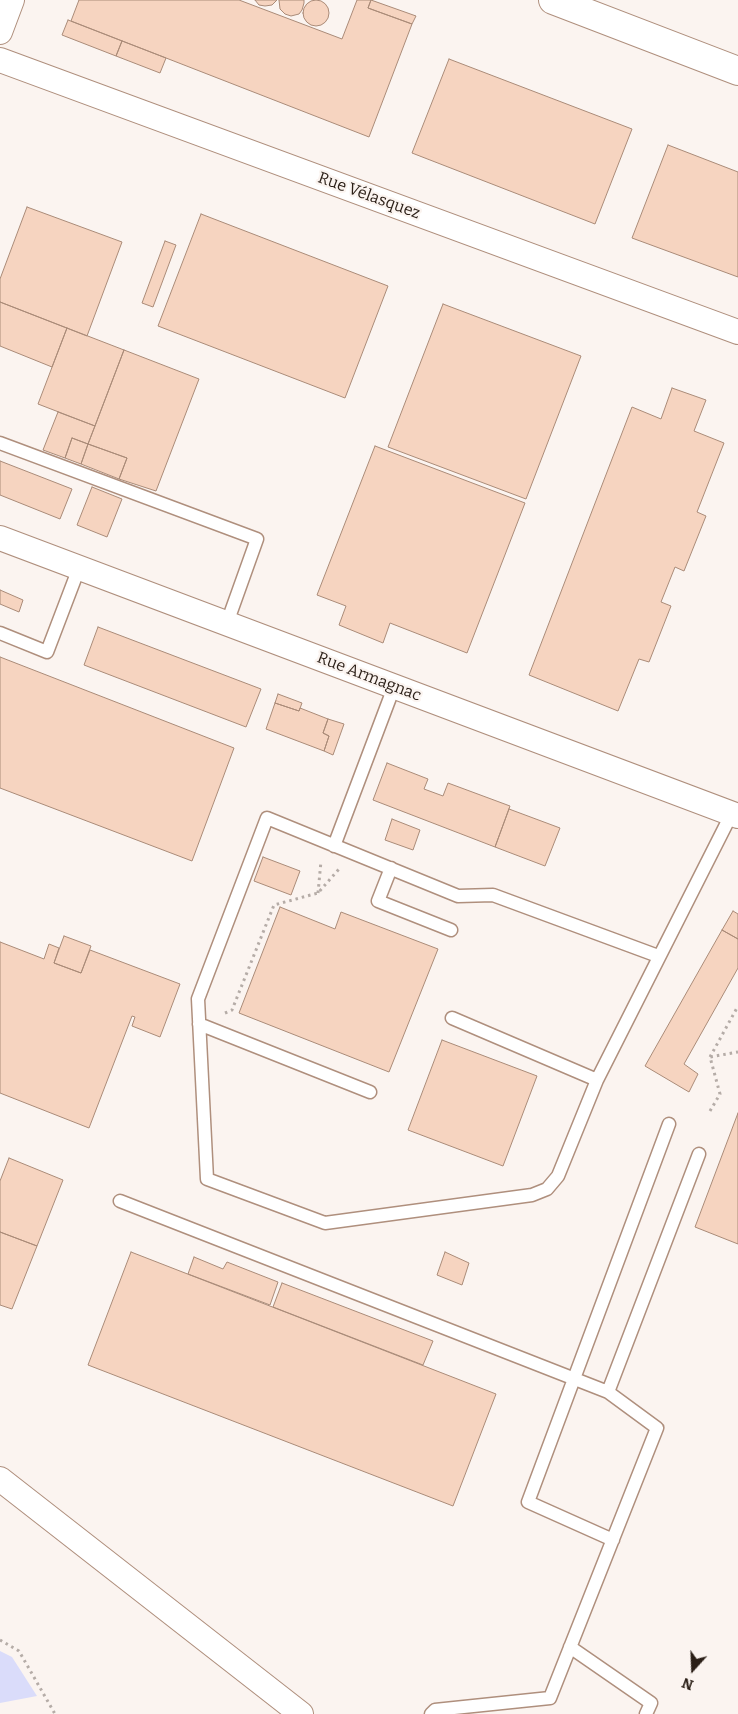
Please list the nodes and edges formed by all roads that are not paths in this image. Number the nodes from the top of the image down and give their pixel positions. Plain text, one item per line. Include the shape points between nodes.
1 (12, 0) edge
2 (553, 0) edge
3 (0, 32) edge
4 (0, 60) edge
5 (738, 71) edge
6 (738, 332) edge
7 (0, 443) edge
8 (0, 538) edge
9 (79, 568) junction
10 (227, 623) junction
11 (0, 634) edge
12 (394, 687) junction
13 (735, 814) edge
14 (334, 846) junction
15 (391, 868) junction
16 (451, 930) dead end
17 (658, 956) junction
18 (452, 1018) dead end
19 (199, 1024) junction
20 (597, 1080) junction
21 (370, 1092) dead end
22 (669, 1124) dead end
23 (698, 1154) dead end
24 (120, 1201) dead end
25 (573, 1378) junction
26 (608, 1392) junction
27 (0, 1479) edge
28 (613, 1540) junction
29 (570, 1647) junction
30 (300, 1714) edge
31 (431, 1714) edge
32 (646, 1714) edge

1 - 3 street
2 - 5 street
4 - 6 street, Rue Vélasquez
7 - 10 lane via 257,539
8 - 9 street, Rue Armagnac
9 - 10 street, Rue Armagnac
9 - 11 lane via 47,652
10 - 12 street, Rue Armagnac
12 - 13 street, Rue Armagnac
12 - 14 lane
13 - 17 lane
14 - 15 lane
14 - 19 lane via 267,818 198,999
15 - 16 lane via 378,901
15 - 17 lane via 458,896 493,895
17 - 20 lane
18 - 20 lane
19 - 20 lane via 208,1179 325,1223 532,1196 547,1189 558,1176
19 - 21 lane
22 - 25 lane
23 - 26 lane
24 - 25 lane
25 - 26 lane
25 - 28 lane via 528,1502
26 - 28 lane via 657,1428
27 - 30 street
28 - 29 lane
29 - 31 lane via 550,1698 435,1710
29 - 32 lane via 651,1703

